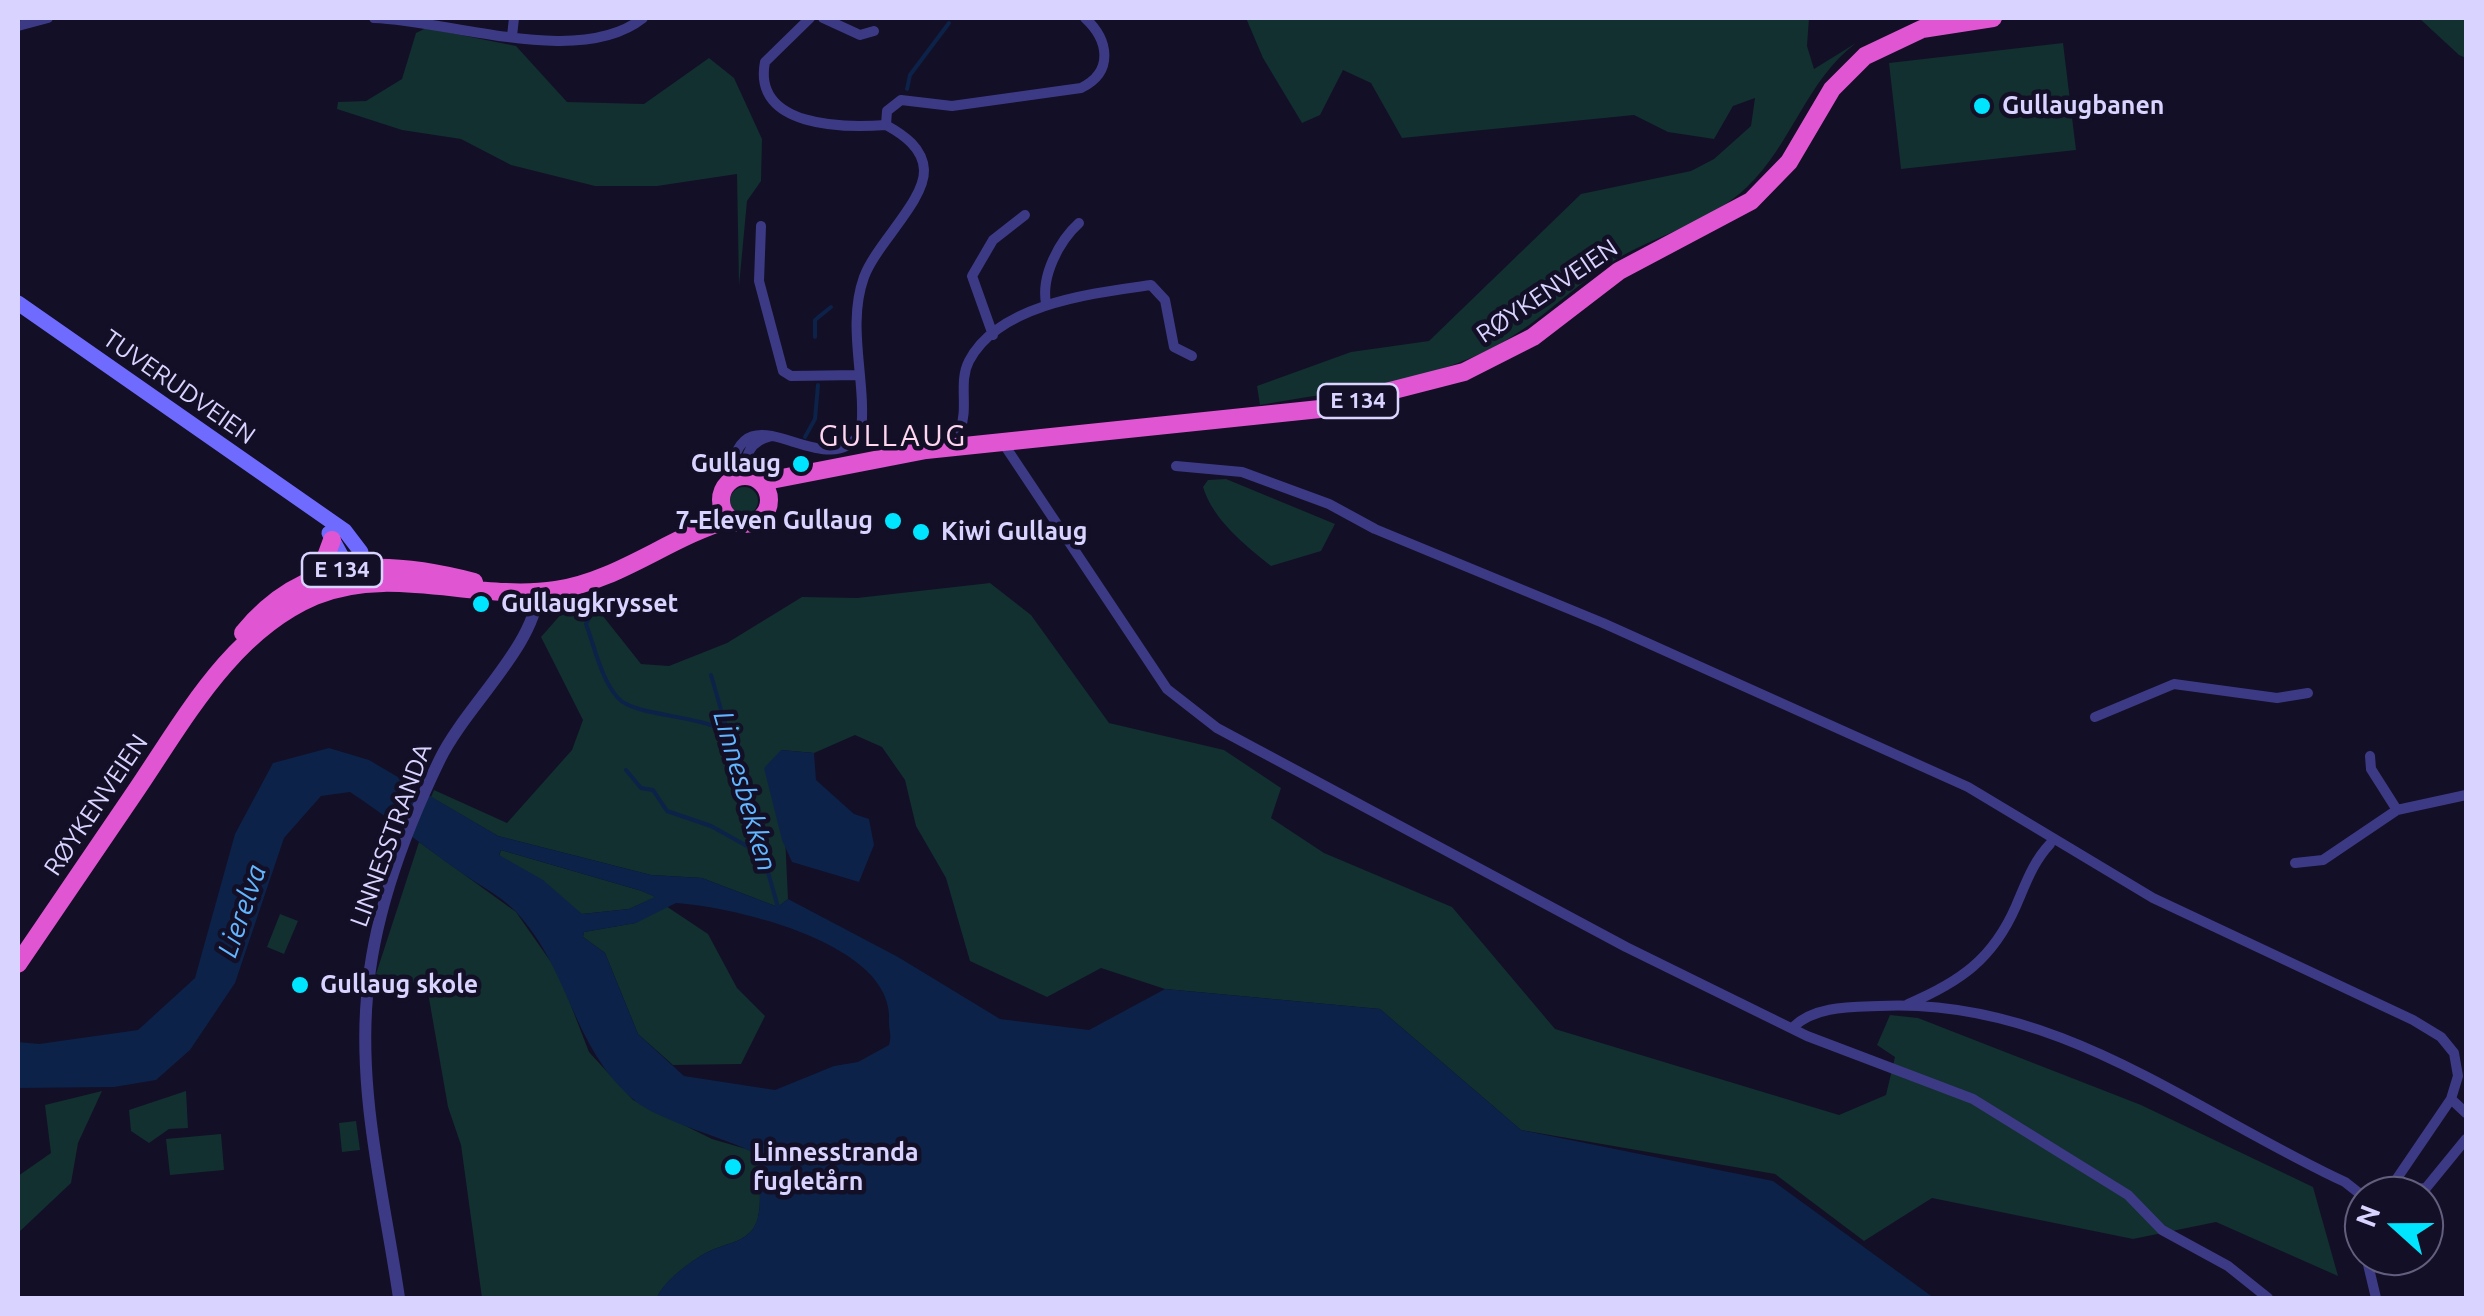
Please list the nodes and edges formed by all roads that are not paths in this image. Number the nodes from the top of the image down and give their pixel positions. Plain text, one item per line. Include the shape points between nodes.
1 (48, 18) edge
2 (374, 18) edge
3 (514, 18) edge
4 (643, 18) edge
5 (810, 18) edge
6 (823, 18) edge
7 (1085, 18) edge
8 (1992, 18) edge
9 (1928, 22) edge
10 (18, 26) edge
11 (874, 31) dead end
12 (512, 36) junction
13 (886, 124) junction
14 (1025, 215) dead end
15 (1079, 223) dead end
16 (761, 226) dead end
17 (18, 303) edge
18 (1046, 304) junction
19 (994, 335) junction
20 (1192, 356) dead end
21 (859, 375) junction
22 (960, 430) dead end
23 (771, 436) junction
24 (1003, 443) junction
25 (1176, 466) dead end
26 (751, 485) junction
27 (721, 501) junction
28 (312, 510) junction
29 (730, 519) junction
30 (686, 535) junction
31 (332, 540) junction
32 (356, 573) junction
33 (318, 578) junction
34 (538, 592) junction
35 (216, 676) junction
36 (2308, 693) dead end
37 (2095, 717) dead end
38 (2370, 756) dead end
39 (2466, 795) edge
40 (2397, 810) junction
41 (2050, 844) dead end
42 (2295, 863) dead end
43 (18, 964) edge
44 (1907, 1004) junction
45 (1792, 1027) junction
46 (2451, 1100) junction
47 (2466, 1113) edge
48 (2466, 1138) edge
49 (2401, 1176) edge
50 (2436, 1176) edge
51 (2344, 1181) edge
52 (399, 1298) edge
53 (2268, 1298) edge

1 - 10 street
2 - 12 street
3 - 12 street
4 - 12 street via 586,41
5 - 13 street via 765,62 769,93 786,111 816,124
6 - 11 street via 860,35
7 - 13 street via 1104,43 1105,64 1092,83 952,106 901,100 886,111
8 - 9 highway, RØYKENVEIEN / E 134
9 - 24 highway, RØYKENVEIEN / E 134 via 1850,68 1789,162 1751,201 1620,271 1533,337 1486,363 1320,408
13 - 21 street via 920,152 922,186 862,281
14 - 19 street via 993,240 972,276
15 - 18 street via 1060,243
16 - 21 street via 759,281 783,370 792,376
17 - 28 main road, TUVERUDVEIEN
18 - 19 street
18 - 20 street via 1151,285 1166,300 1174,347
19 - 22 street via 965,371
21 - 23 street via 862,427 855,440 816,448
23 - 26 street via 751,446
23 - 26 street via 758,433 741,443 732,460
24 - 26 highway, RØYKENVEIEN / E 134 via 886,455
24 - 45 street via 1168,689 1203,719 1626,947
25 - 46 street via 1242,472 1329,504 1968,787 2153,898 2432,1031 2454,1053 2458,1076
26 - 27 highway, E 134
26 - 29 highway, E 134 via 756,521
27 - 29 highway
27 - 30 highway, RØYKENVEIEN / E 134
28 - 31 main road, TUVERUDVEIEN
28 - 32 main road, TUVERUDVEIEN via 356,542
29 - 30 highway, RØYKENVEIEN / E 134
30 - 34 highway, RØYKENVEIEN / E 134 via 609,576
31 - 32 main road, TUVERUDVEIEN
31 - 33 highway, E 134
32 - 33 highway, RØYKENVEIEN / E 134
32 - 34 highway, RØYKENVEIEN / E 134 via 413,569
32 - 35 highway, RØYKENVEIEN / E 134 via 276,617
33 - 35 highway, RØYKENVEIEN / E 134 via 261,612
34 - 52 street, LINNESSTRANDA via 530,630 463,718 427,790 378,928 366,1002 368,1079
35 - 43 highway, RØYKENVEIEN / E 134
36 - 37 street via 2277,698 2174,684
38 - 40 street
39 - 40 street
40 - 42 street via 2323,860
41 - 44 street via 1984,959 1954,984
44 - 45 street via 1823,1011
44 - 51 street via 1981,1012 2083,1044
45 - 53 street via 2004,1116
46 - 47 street
46 - 49 street
48 - 50 street

